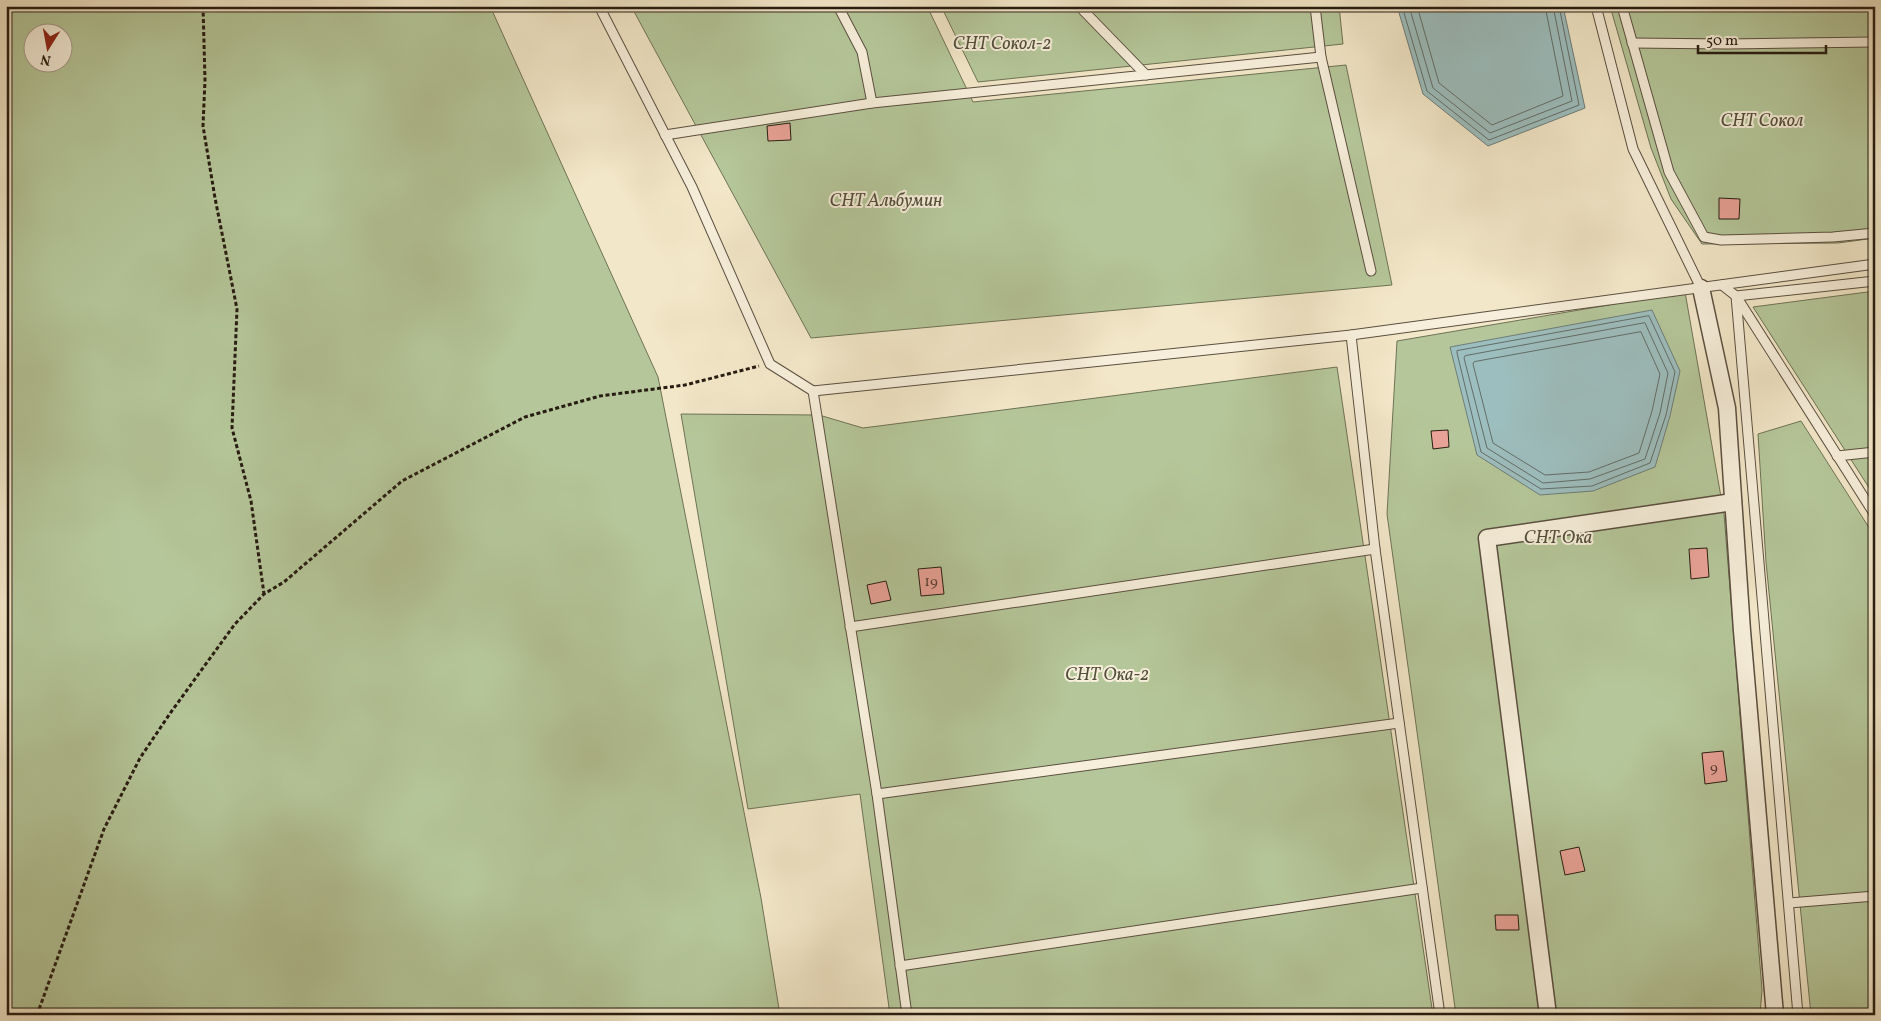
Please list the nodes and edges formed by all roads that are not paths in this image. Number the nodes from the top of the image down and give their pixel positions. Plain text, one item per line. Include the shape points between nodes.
1 (599, 6) edge
2 (838, 6) edge
3 (1079, 6) edge
4 (1315, 6) edge
5 (1596, 6) edge
6 (1622, 6) edge
7 (1875, 42) edge
8 (1632, 43) junction
9 (1321, 57) junction
10 (1146, 75) junction
11 (872, 104) junction
12 (666, 135) junction
13 (1875, 233) edge
14 (1875, 264) edge
15 (1371, 271) dead end
16 (1875, 281) edge
17 (1722, 286) junction
18 (1701, 288) junction
19 (1736, 296) junction
20 (1351, 335) junction
21 (813, 391) junction
22 (1875, 452) edge
23 (1837, 456) junction
24 (1733, 502) junction
25 (1875, 515) edge
26 (1374, 549) junction
27 (850, 627) junction
28 (1399, 723) junction
29 (877, 794) junction
30 (1422, 888) junction
31 (1875, 896) edge
32 (1789, 903) junction
33 (900, 966) junction
34 (907, 1015) edge
35 (1440, 1015) edge
36 (1548, 1015) edge
37 (1775, 1015) edge
38 (1798, 1015) edge

1 - 12 lane
2 - 11 lane via 862,52
3 - 10 lane
4 - 9 lane
5 - 18 lane via 1633,149
6 - 8 lane
7 - 8 lane
8 - 13 lane via 1669,172 1704,237 1721,240
9 - 10 lane
9 - 15 lane
10 - 11 lane
11 - 12 lane
12 - 21 lane via 770,364
14 - 17 lane
16 - 19 lane
17 - 18 lane
17 - 19 lane
18 - 20 lane
18 - 24 street via 1727,408
19 - 23 lane
19 - 32 lane
20 - 21 lane
20 - 26 lane
21 - 27 lane
22 - 23 lane
23 - 25 lane
24 - 36 street via 1487,538
24 - 37 street
26 - 27 lane
26 - 28 lane
27 - 29 lane
28 - 29 lane
28 - 30 lane
29 - 33 lane
30 - 33 lane
30 - 35 lane
31 - 32 lane
32 - 38 lane
33 - 34 lane

